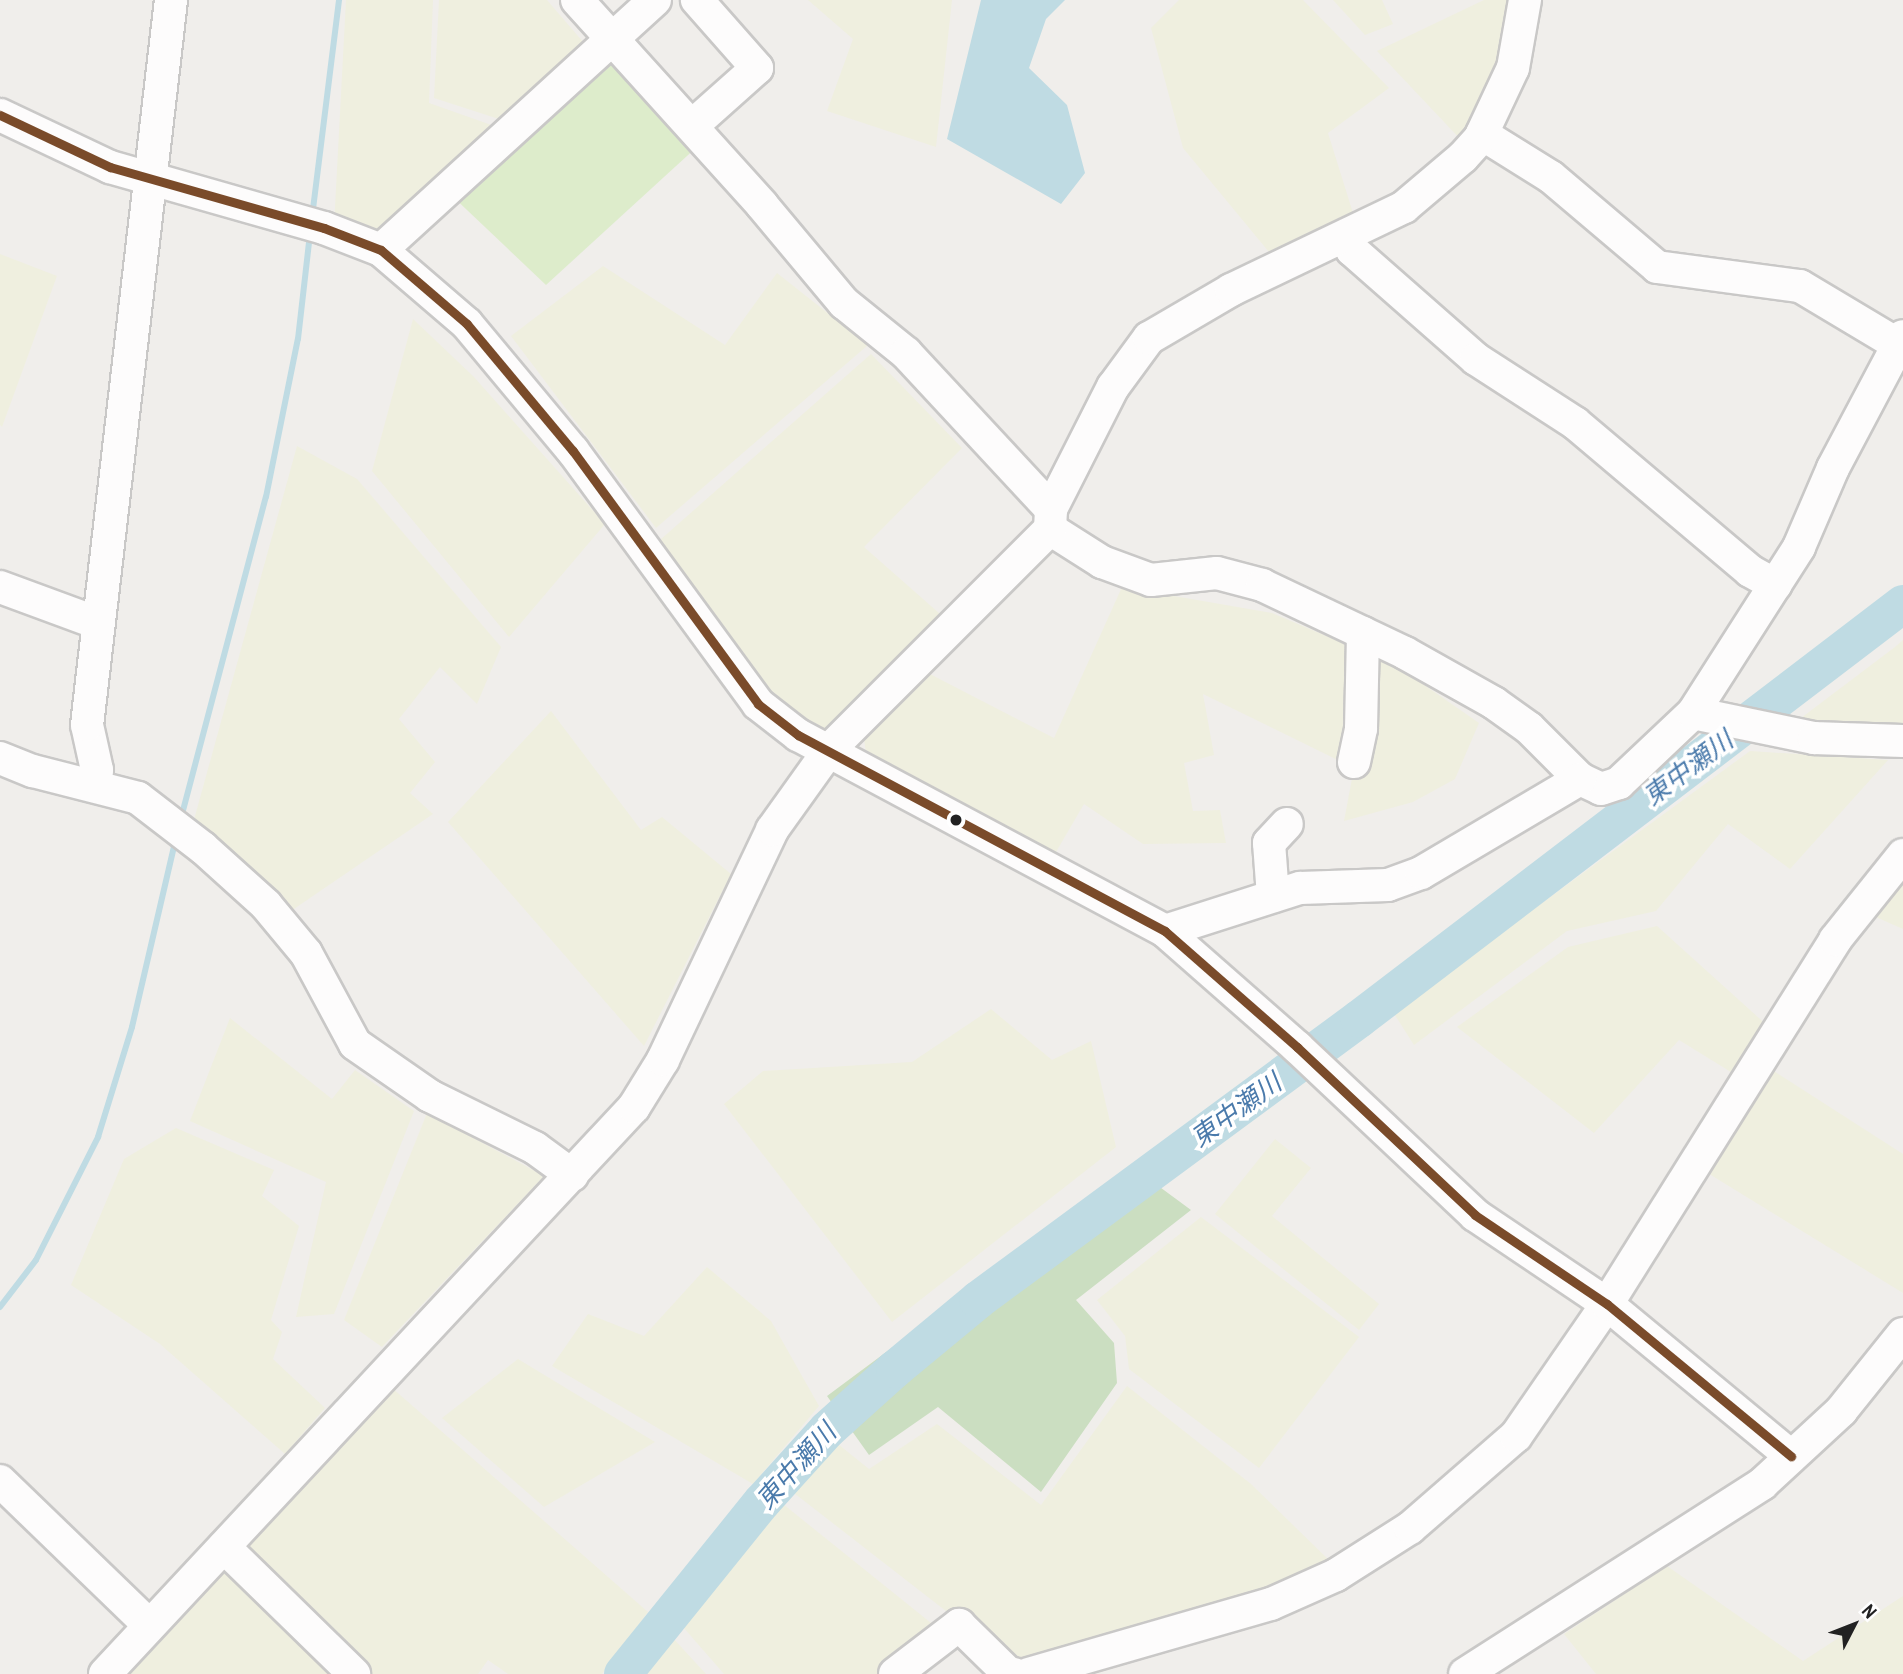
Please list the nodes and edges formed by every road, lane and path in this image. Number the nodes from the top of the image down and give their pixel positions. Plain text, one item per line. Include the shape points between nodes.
1 (171, 0) edge
2 (577, 0) edge
3 (655, 0) edge
4 (696, 0) edge
5 (1525, 0) edge
6 (612, 39) junction
7 (0, 115) edge
8 (692, 126) junction
9 (1482, 134) junction
10 (150, 177) junction
11 (1347, 237) junction
12 (381, 250) junction
13 (1900, 340) edge
14 (1050, 519) junction
15 (1776, 585) junction
16 (0, 587) edge
17 (98, 623) junction
18 (1363, 633) junction
19 (1693, 713) junction
20 (1903, 741) edge
21 (830, 750) junction
22 (0, 758) edge
23 (1354, 762) dead end
24 (1580, 779) junction
25 (95, 784) junction
26 (1287, 824) dead end
27 (1903, 855) edge
28 (1273, 896) junction
29 (1165, 932) junction
30 (572, 1175) junction
31 (1607, 1304) junction
32 (1903, 1334) edge
33 (1893, 1370) edge
34 (1791, 1456) junction
35 (0, 1481) edge
36 (224, 1547) junction
37 (149, 1625) junction
38 (105, 1674) edge
39 (354, 1674) edge
40 (895, 1674) edge
41 (1014, 1674) edge
42 (1028, 1674) edge
43 (1465, 1674) edge

1 - 10 street
2 - 6 street
3 - 6 street
4 - 8 street via 757,68
5 - 9 street via 1513,68
6 - 8 street
6 - 12 street
7 - 10 street via 67,149
8 - 14 street via 844,303 916,363
9 - 11 street via 1463,157 1404,207
9 - 13 street via 1551,177 1657,267 1800,286
10 - 12 street
10 - 17 street
11 - 14 street via 1231,290 1149,338 1113,387
11 - 15 street via 1352,250 1476,359 1575,423 1749,571
12 - 21 street via 485,345 573,451 758,704 798,735
13 - 15 street
14 - 18 street via 1123,572 1150,580 1205,573 1228,576 1262,585
14 - 21 street
15 - 19 street
16 - 17 street
17 - 25 street via 87,725 97,770
18 - 23 street via 1361,729
18 - 24 street via 1494,703 1529,728
19 - 20 street via 1814,738
19 - 24 street via 1619,783 1601,789
21 - 29 street
21 - 30 street via 772,831 649,1084
22 - 25 street via 33,771
24 - 28 street via 1421,873 1388,885 1300,888
25 - 30 street via 138,798 266,905 306,953 355,1044 430,1096 535,1149
26 - 28 street via 1269,843
27 - 31 street via 1835,940
28 - 29 street
29 - 31 street via 1306,1055 1475,1215
30 - 36 street
31 - 34 street
31 - 42 street via 1516,1436 1410,1528 1336,1576 1271,1604
32 - 33 street
33 - 34 street
34 - 43 street via 1762,1484
35 - 37 street
36 - 37 street
36 - 39 street
37 - 38 street
40 - 41 street via 959,1625

